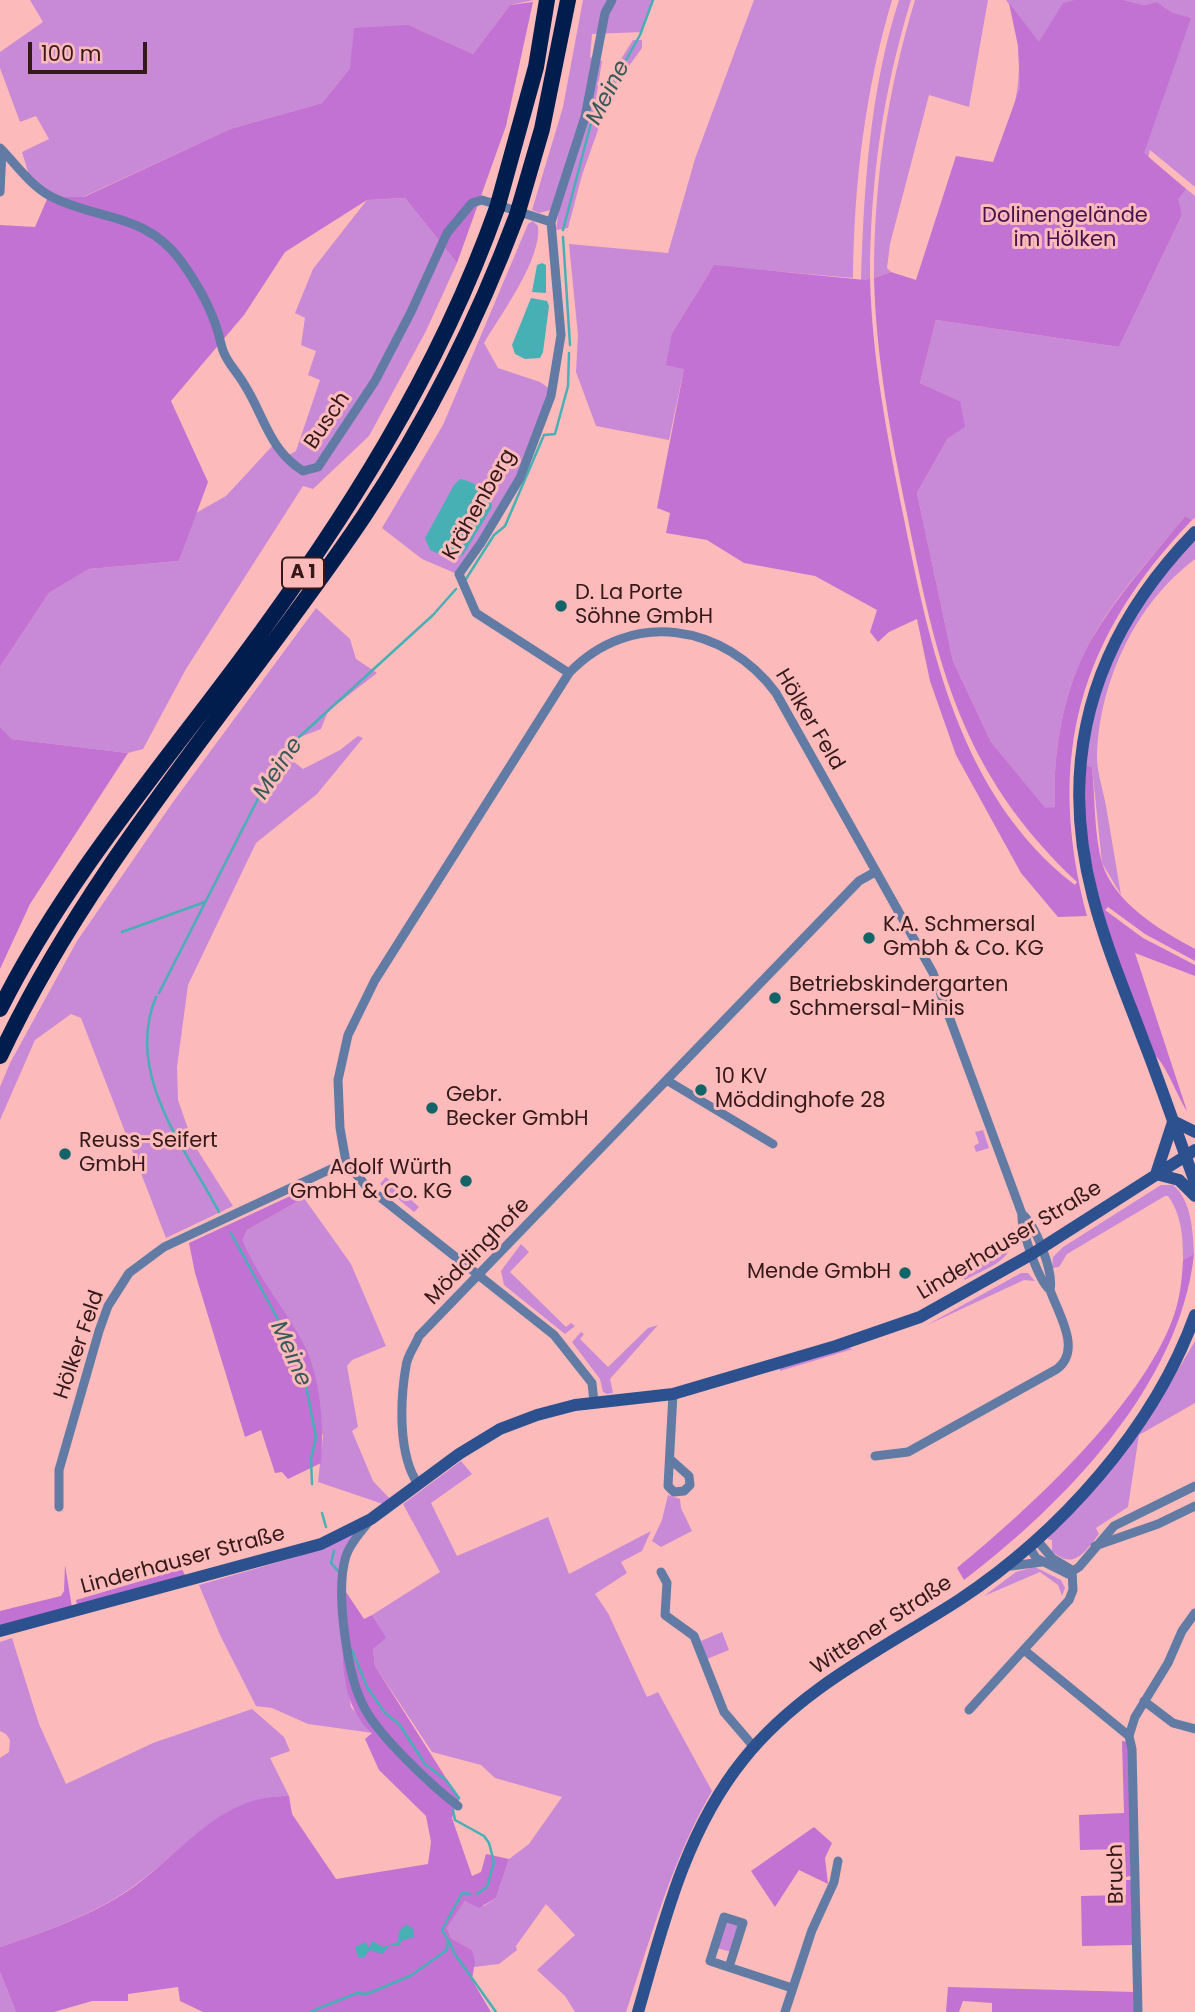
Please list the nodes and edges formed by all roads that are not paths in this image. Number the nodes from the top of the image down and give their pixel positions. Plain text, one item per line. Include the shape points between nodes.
1 (547, 0) edge
2 (568, 0) edge
3 (612, 0) edge
4 (1, 149) edge
5 (0, 192) edge
6 (551, 222) junction
7 (1195, 532) edge
8 (569, 673) junction
9 (875, 872) junction
10 (0, 1009) edge
11 (0, 1056) edge
12 (668, 1081) junction
13 (1173, 1121) junction
14 (1195, 1132) edge
15 (773, 1144) dead end
16 (1190, 1152) edge
17 (346, 1161) junction
18 (1156, 1174) junction
19 (1195, 1182) edge
20 (1195, 1196) edge
21 (1037, 1251) junction
22 (480, 1276) junction
23 (1195, 1315) edge
24 (673, 1394) junction
25 (594, 1402) junction
26 (875, 1457) dead end
27 (670, 1459) dead end
28 (418, 1484) junction
29 (1195, 1486) edge
30 (1195, 1506) edge
31 (59, 1507) dead end
32 (372, 1519) junction
33 (1034, 1540) junction
34 (1094, 1547) junction
35 (1043, 1562) junction
36 (1000, 1570) junction
37 (1072, 1570) junction
38 (661, 1572) dead end
39 (1195, 1613) edge
40 (0, 1631) edge
41 (1024, 1650) junction
42 (1144, 1701) junction
43 (969, 1710) dead end
44 (1195, 1729) edge
45 (1129, 1736) junction
46 (754, 1747) junction
47 (458, 1806) dead end
48 (838, 1861) dead end
49 (729, 1968) junction
50 (792, 1988) junction
51 (638, 2012) edge
52 (785, 2012) edge
53 (1138, 2012) edge

1 - 10 highway, A 1 via 536,67 498,205 444,338 366,477 289,594 54,914
2 - 11 highway, A 1 via 542,129 518,211 469,333 397,465 71,925
3 - 6 street via 605,13 585,117
4 - 5 street
4 - 6 street, Busch via 49,195 115,216 156,236 181,262 204,300 222,351 245,384 274,444 303,471 318,467 375,381 447,233 472,203 482,200
6 - 8 street, Krähenberg via 561,335 551,396 520,478 458,574 476,613
7 - 13 main road via 1140,596 1108,654 1087,720 1078,810 1098,915
8 - 9 street, Hölker Feld via 610,642 635,634 690,634 737,654 761,672 776,693
8 - 17 street, Hölker Feld via 375,980 348,1035 338,1080
9 - 12 street, Möddinghofe via 852,887
9 - 21 street, Hölker Feld via 944,998 1022,1214 1021,1224
12 - 15 street
12 - 22 street, Möddinghofe
13 - 14 main road
13 - 16 main road
13 - 18 main road
16 - 18 main road, Linderhauser Straße
16 - 19 main road
17 - 22 street, Hölker Feld via 366,1186
17 - 31 street, Hölker Feld via 164,1247 129,1273 108,1306 99,1332 59,1470
18 - 20 main road via 1179,1180
18 - 21 main road, Linderhauser Straße
21 - 24 main road, Linderhauser Straße via 920,1317
21 - 26 street, Hölker Feld via 1044,1285 1050,1290 1070,1345 1067,1360 908,1452
22 - 25 street, Hölker Feld via 569,1351 592,1383
22 - 28 street, Möddinghofe via 419,1336 406,1364 403,1445
23 - 33 main road, Wittener Straße via 1135,1427 1090,1483
24 - 25 main road, Linderhauser Straße
24 - 27 street
25 - 28 main road, Linderhauser Straße via 500,1429
28 - 32 main road, Linderhauser Straße
29 - 34 street via 1114,1526
30 - 34 street
32 - 40 main road, Linderhauser Straße via 321,1544
32 - 47 street, Linderhauser Straße via 346,1554 342,1586 343,1625 358,1693 376,1725
33 - 35 street via 1032,1553
33 - 36 main road, Wittener Straße
33 - 37 street
34 - 37 street
35 - 36 street, Wittener Straße via 1018,1562
35 - 37 street, Wittener Straße via 1064,1573
36 - 46 main road, Wittener Straße via 958,1601 851,1664
37 - 41 street via 1069,1600
38 - 46 street via 667,1583 665,1615 694,1636 724,1712
39 - 42 street, Bruch
41 - 43 street
41 - 45 street
42 - 44 street via 1173,1723
42 - 45 street, Bruch
45 - 53 street, Bruch
46 - 51 main road, Wittener Straße via 724,1786 694,1842
48 - 50 street
49 - 49 street via 710,1961 724,1917 743,1923
49 - 50 street
50 - 52 street

